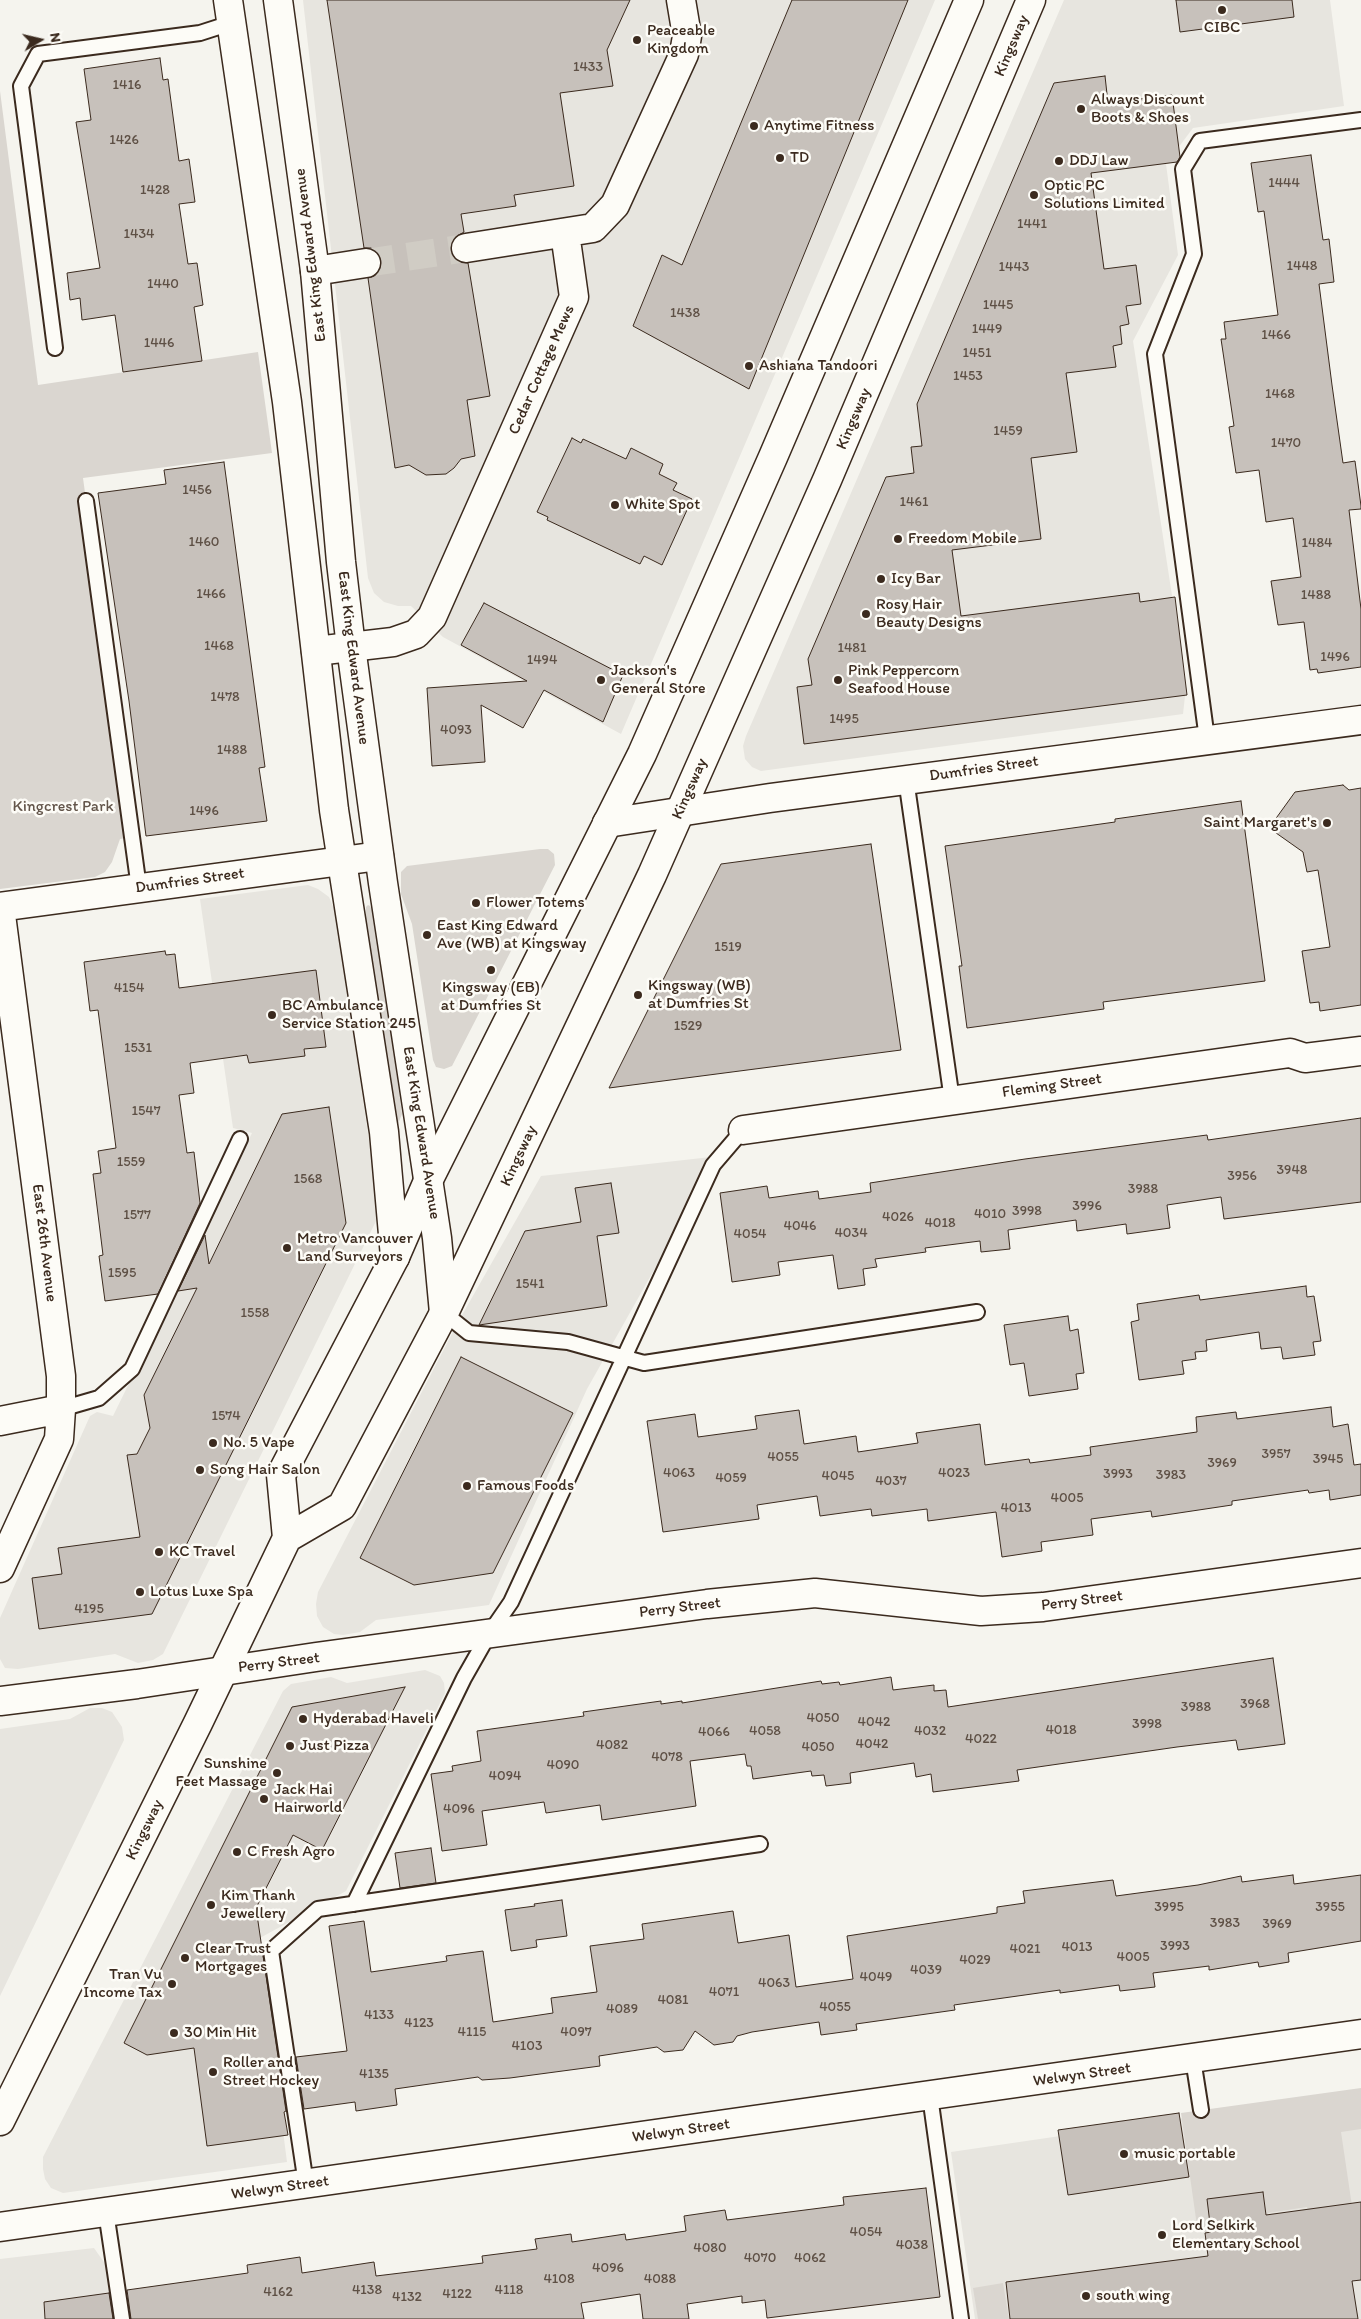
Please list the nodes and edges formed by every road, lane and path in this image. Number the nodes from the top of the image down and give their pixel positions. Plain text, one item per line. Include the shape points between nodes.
1 (278, 0) edge
2 (681, 0) edge
3 (969, 0) edge
4 (1032, 0) edge
5 (229, 11) edge
6 (1361, 120) edge
7 (565, 233) junction
8 (466, 248) tunnel mouth
9 (366, 263) tunnel mouth
10 (315, 271) junction
11 (55, 348) dead end
12 (86, 501) dead end
13 (351, 647) junction
14 (316, 651) junction
15 (1361, 720) edge
16 (1207, 740) junction
17 (906, 779) junction
18 (680, 812) junction
19 (607, 823) junction
20 (379, 856) junction
21 (342, 860) junction
22 (139, 888) junction
23 (0, 907) edge
24 (1361, 1051) edge
25 (952, 1100) junction
26 (743, 1130) joint
27 (240, 1139) dead end
28 (428, 1180) junction
29 (395, 1257) junction
30 (977, 1312) dead end
31 (444, 1313) junction
32 (623, 1357) junction
33 (61, 1409) junction
34 (0, 1421) edge
35 (287, 1538) junction
36 (1361, 1563) edge
37 (0, 1568) edge
38 (489, 1634) junction
39 (223, 1670) junction
40 (0, 1701) edge
41 (760, 1844) dead end
42 (354, 1904) junction
43 (1361, 2034) edge
44 (1193, 2059) junction
45 (930, 2096) junction
46 (1201, 2110) dead end
47 (0, 2121) edge
48 (306, 2184) junction
49 (106, 2212) junction
50 (0, 2228) edge
51 (122, 2319) edge
52 (961, 2319) edge

1 - 10 main road, East King Edward Avenue
2 - 7 main road via 687,36 684,54 615,205 593,228
3 - 19 main road via 689,650
4 - 18 main road, Kingsway via 831,471
5 - 11 lane via 200,33 38,54 21,86
5 - 14 main road via 286,402
6 - 16 lane via 1200,141 1183,169 1194,254 1155,354
7 - 8 main road
7 - 13 main road, Cedar Cottage Mews via 574,297 432,617 416,634 393,642
9 - 10 main road
10 - 13 main road, East King Edward Avenue
12 - 22 lane
13 - 14 main road, Cedar Cottage Mews
13 - 20 main road, East King Edward Avenue
14 - 21 main road
15 - 16 main road, Dumfries Street
16 - 17 main road, Dumfries Street
17 - 18 main road, Dumfries Street
17 - 25 lane
18 - 19 main road, Dumfries Street
18 - 31 main road, Kingsway
19 - 28 main road
20 - 21 main road, Dumfries Street
20 - 28 main road, East King Edward Avenue
21 - 22 main road, Dumfries Street
21 - 29 main road via 384,1132
22 - 23 main road, Dumfries Street
23 - 33 main road, East 26th Avenue via 61,1376
24 - 25 main road, Fleming Street via 1305,1058 1290,1053
25 - 26 main road, Fleming Street
26 - 32 lane via 712,1165
27 - 33 lane via 132,1368 99,1398
28 - 29 main road
28 - 31 main road, East King Edward Avenue
29 - 35 main road via 281,1475
30 - 32 lane via 644,1363
31 - 32 lane via 469,1333 568,1342
31 - 35 main road, Kingsway via 342,1506
32 - 38 lane via 511,1602
33 - 34 main road
33 - 37 main road, East 26th Avenue via 59,1439
35 - 39 main road, Kingsway
36 - 38 main road, Perry Street via 1043,1607 981,1611 815,1593 706,1604
38 - 39 main road, Perry Street
38 - 42 lane via 464,1678
39 - 40 main road, Perry Street
39 - 47 main road, Kingsway
41 - 42 lane
42 - 48 lane via 318,1909 271,1951
43 - 44 main road, Welwyn Street
44 - 45 main road, Welwyn Street
44 - 46 lane
45 - 48 main road, Welwyn Street
45 - 52 lane
48 - 49 main road, Welwyn Street
49 - 50 main road, Welwyn Street
49 - 51 lane

